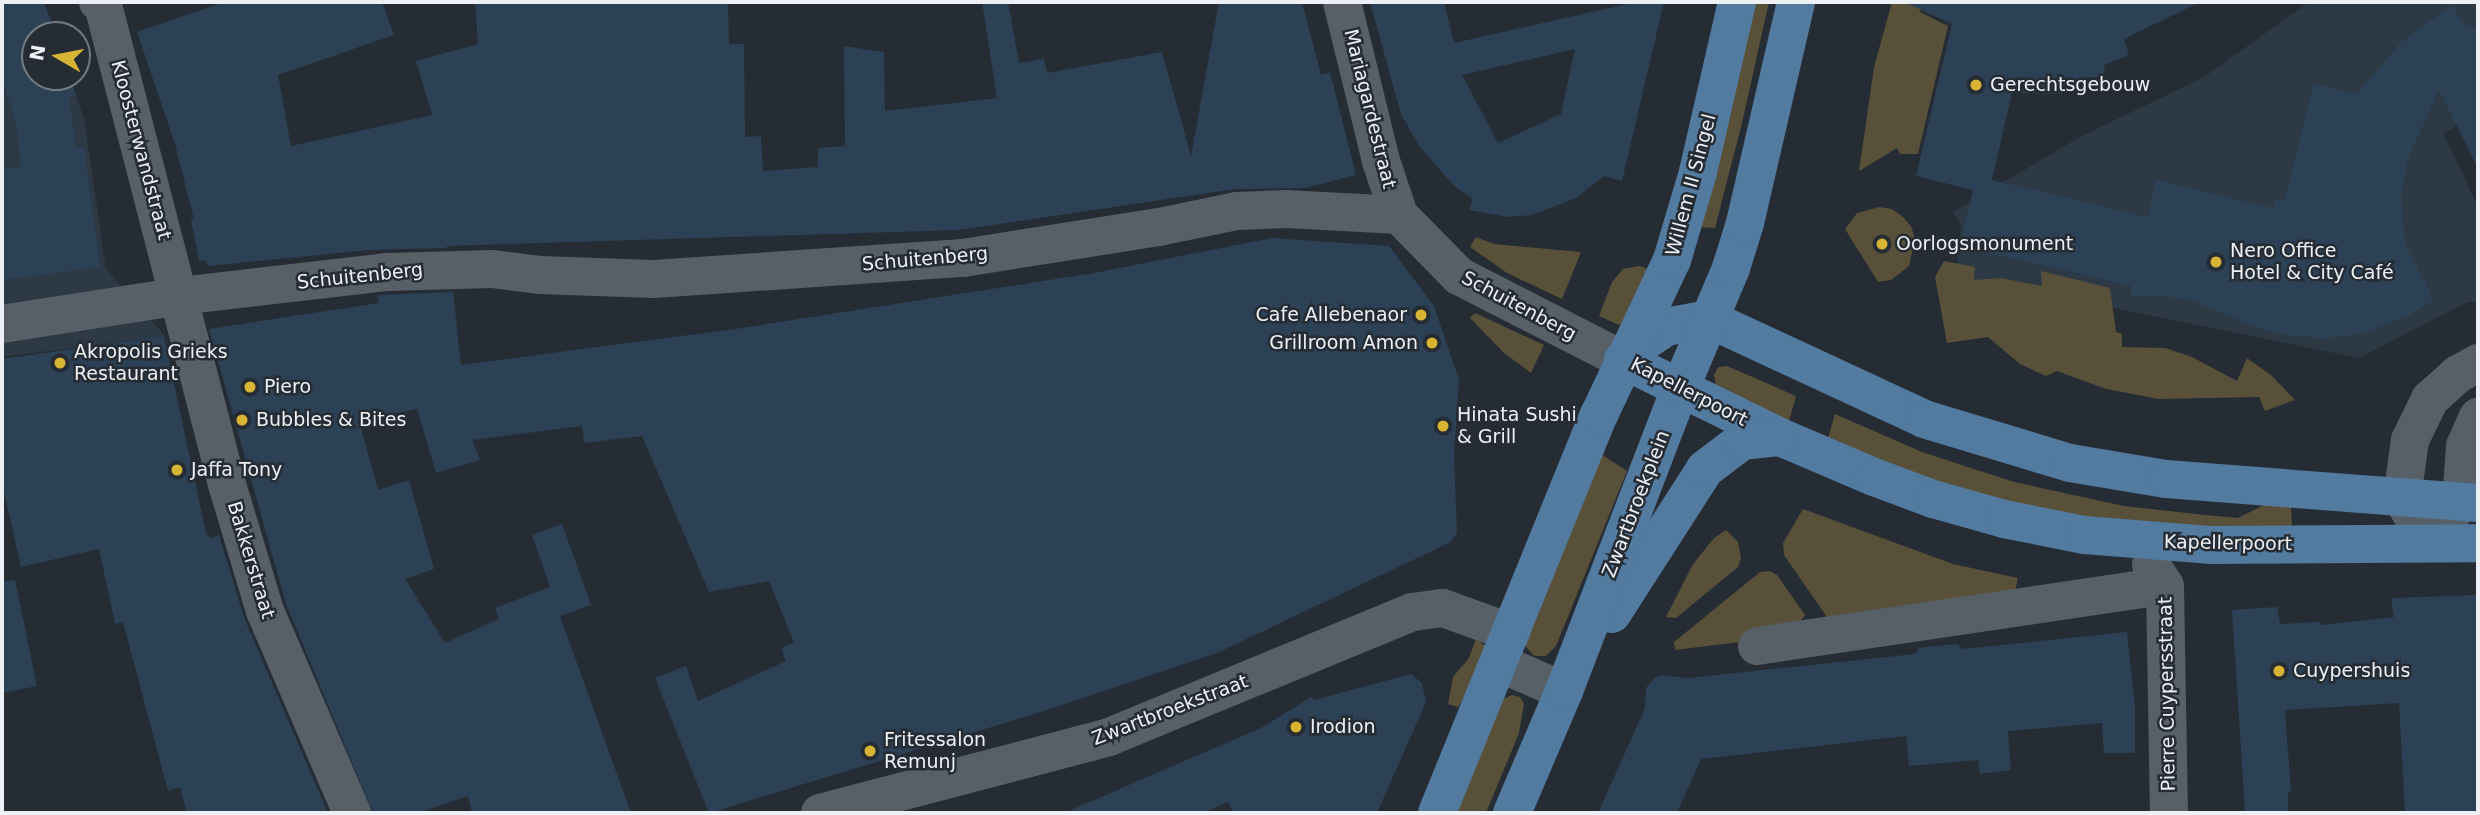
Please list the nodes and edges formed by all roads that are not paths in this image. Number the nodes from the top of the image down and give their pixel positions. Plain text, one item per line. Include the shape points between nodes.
1 (1342, 2) edge
2 (1737, 2) edge
3 (100, 3) edge
4 (1798, 12) edge
5 (1399, 215) junction
6 (180, 296) junction
7 (1709, 319) junction
8 (2, 324) edge
9 (1623, 360) junction
10 (2478, 363) edge
11 (1680, 389) junction
12 (2478, 417) edge
13 (1780, 437) junction
14 (2402, 498) junction
15 (2470, 503) edge
16 (2137, 541) junction
17 (2428, 543) junction
18 (2478, 543) edge
19 (2165, 586) junction
20 (1757, 646) dead end
21 (1506, 648) junction
22 (1564, 691) junction
23 (352, 813) edge
24 (820, 813) edge
25 (1437, 813) edge
26 (1512, 813) edge
27 (2169, 813) edge

1 - 5 street, Mariagardestraat
2 - 9 main road, Willem II Singel via 1698,172 1672,260
3 - 6 street, Kloosterwandstraat
4 - 7 main road via 1745,223
5 - 6 street, Schuitenberg via 1237,211 963,258 654,279 447,268
5 - 9 street, Schuitenberg via 1459,276
6 - 8 street, Schuitenberg
6 - 23 street, Bakkerstraat via 226,481 265,611
7 - 9 main road, Kapellerpoort via 1666,327
7 - 11 main road, Zwartbroekplein
7 - 14 main road via 1924,419 2070,463 2166,479
9 - 11 main road, Kapellerpoort
9 - 21 main road
10 - 14 street via 2430,399 2417,421
11 - 13 main road, Kapellerpoort
11 - 22 main road, Zwartbroekplein
12 - 15 street via 2465,446
13 - 16 main road, Kapellerpoort via 1933,499 2004,519
13 - 22 main road via 1742,441 1705,470
14 - 15 main road
14 - 17 street
15 - 17 street
16 - 17 main road, Kapellerpoort
16 - 19 street, Pierre Cuypersstraat
17 - 18 main road, Kapellerpoort
19 - 20 street
19 - 27 street, Pierre Cuypersstraat
21 - 22 street, Zwartbroekstraat
21 - 24 street, Zwartbroekstraat via 1443,608 1413,612 1109,737
21 - 25 main road
22 - 26 main road

